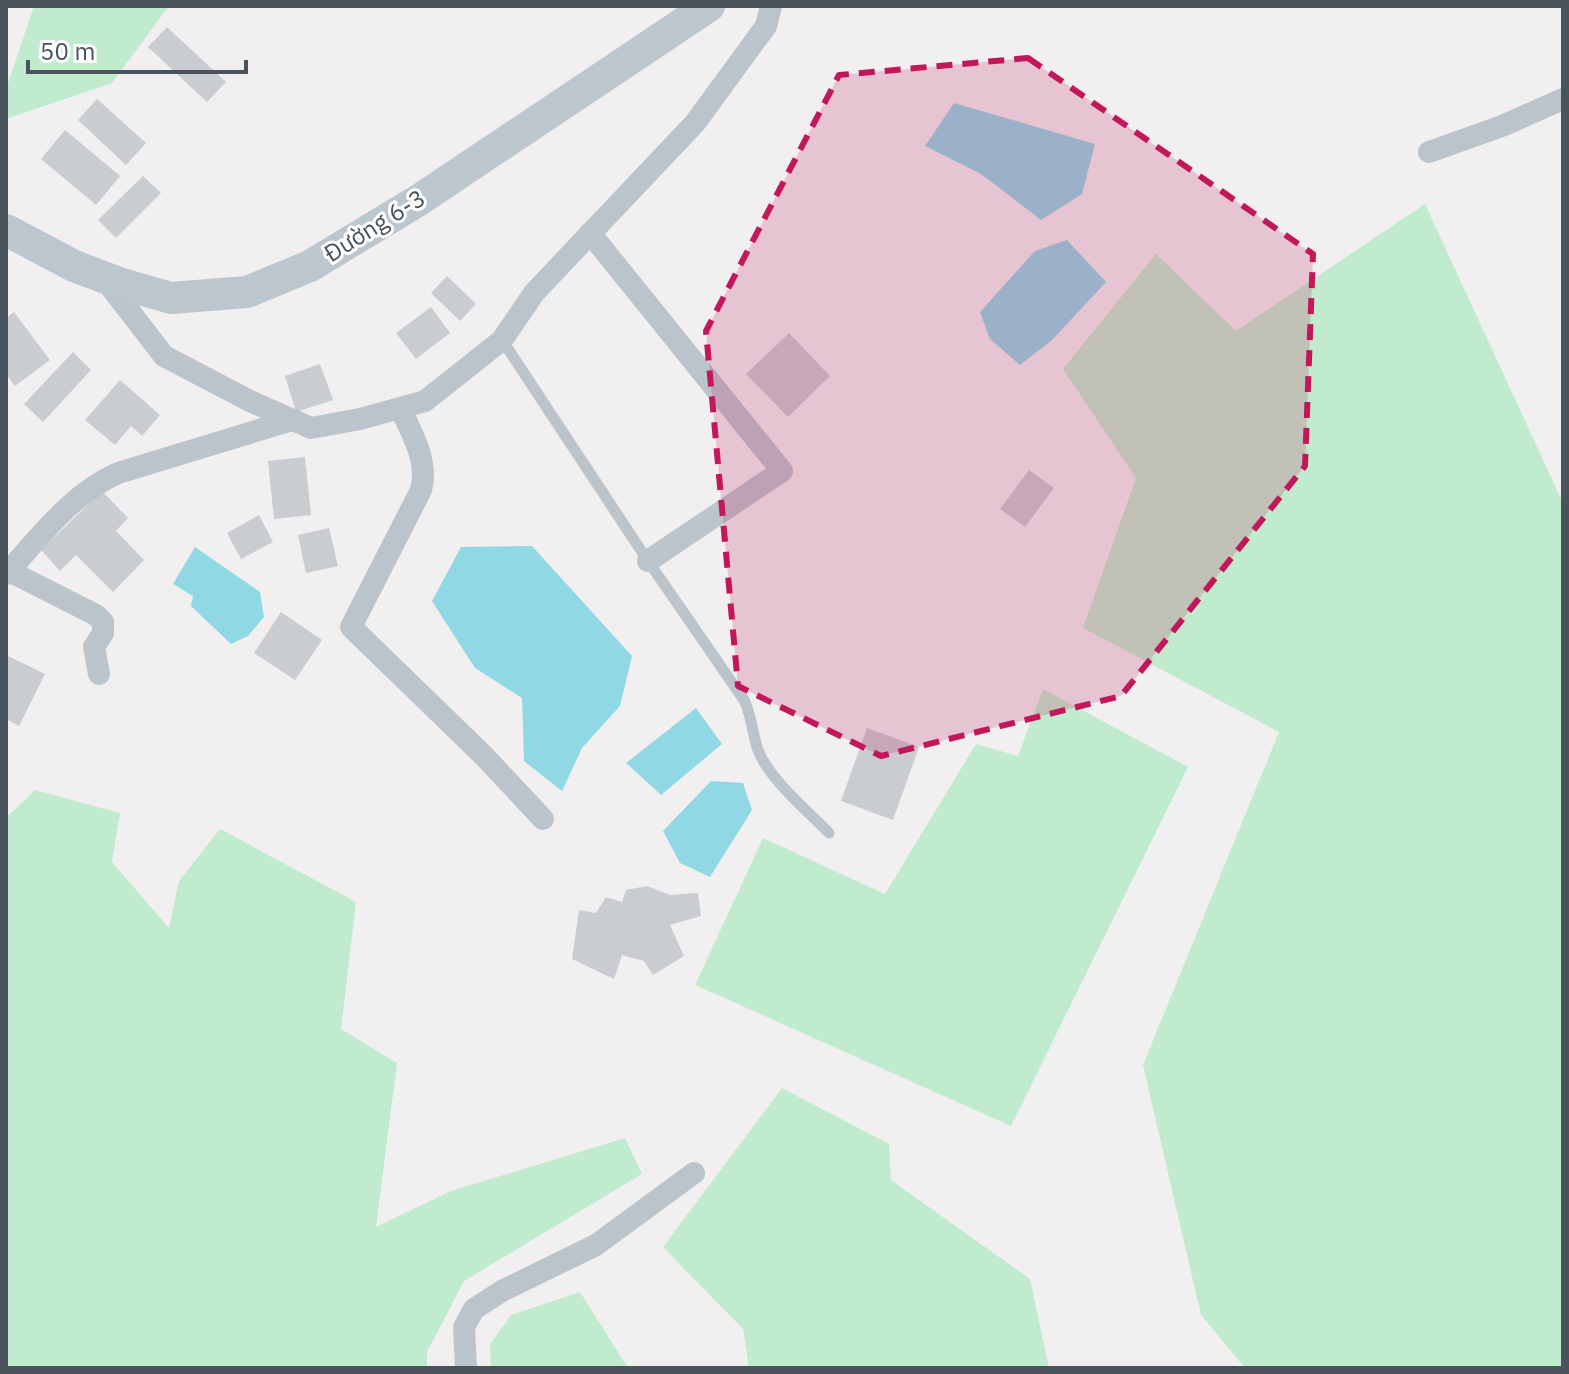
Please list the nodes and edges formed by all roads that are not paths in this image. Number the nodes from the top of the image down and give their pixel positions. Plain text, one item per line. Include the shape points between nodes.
1 (709, 6) edge
2 (771, 6) edge
3 (1563, 99) edge
4 (1429, 152) dead end
5 (6, 230) edge
6 (590, 233) junction
7 (102, 277) junction
8 (502, 340) junction
9 (401, 409) junction
10 (292, 420) junction
11 (648, 561) junction
12 (7, 573) edge
13 (99, 674) dead end
14 (543, 819) dead end
15 (829, 833) dead end
16 (694, 1173) dead end
17 (466, 1368) edge

1 - 7 street, Đường 6-3 via 419,200 310,266 247,292 171,298
2 - 6 street via 766,26 695,123
3 - 4 street
5 - 7 street, Đường 6-3
6 - 8 street via 534,293
6 - 11 street via 782,471
7 - 10 street via 164,356
8 - 9 street via 425,401
8 - 11 lane
9 - 10 street via 311,428
9 - 14 street via 425,476 351,627
10 - 12 street via 93,484
11 - 15 lane via 744,700 767,767
12 - 13 street via 103,622 94,647
16 - 17 street via 596,1245 474,1309 464,1327

